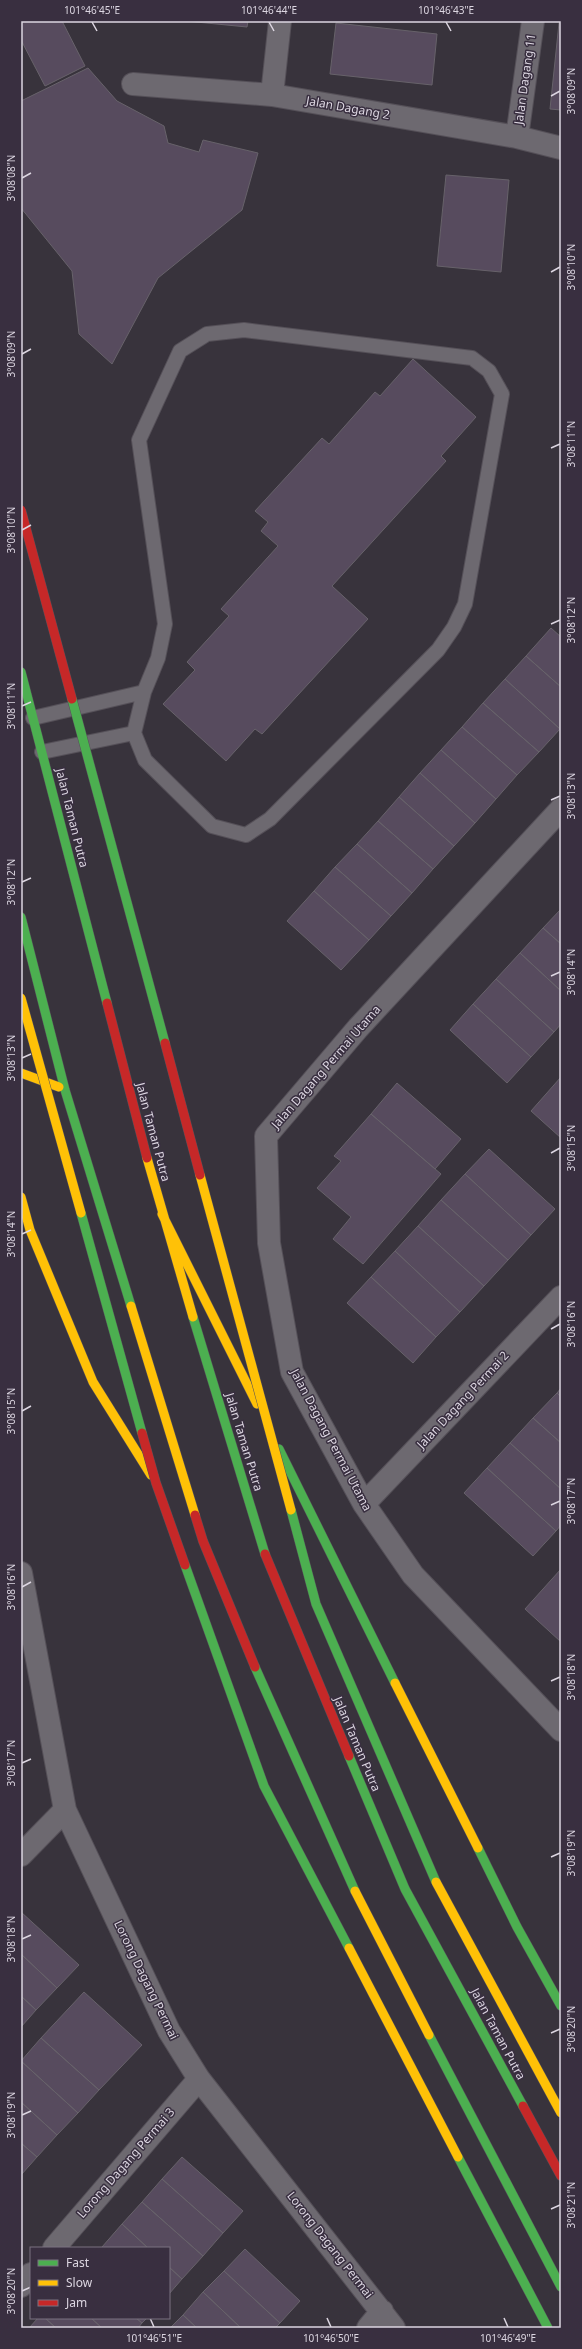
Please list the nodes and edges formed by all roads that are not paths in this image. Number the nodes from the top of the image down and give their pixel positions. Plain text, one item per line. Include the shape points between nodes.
1 (280, 21) edge
2 (533, 21) edge
3 (133, 84) dead end
4 (272, 95) junction
5 (517, 137) junction
6 (561, 148) edge
7 (21, 510) edge
8 (21, 672) edge
9 (144, 692) junction
10 (33, 718) junction
11 (134, 733) junction
12 (42, 752) junction
13 (561, 808) edge
14 (21, 917) edge
15 (21, 998) edge
16 (21, 1073) edge
17 (66, 1090) junction
18 (21, 1197) edge
19 (162, 1214) junction
20 (561, 1296) edge
21 (156, 1483) junction
22 (364, 1504) junction
23 (21, 1573) edge
24 (561, 1730) edge
25 (65, 1810) junction
26 (21, 1855) edge
27 (561, 2006) edge
28 (199, 2079) junction
29 (561, 2113) edge
30 (561, 2176) edge
31 (55, 2247) edge
32 (30, 2275) edge
33 (21, 2286) edge
34 (561, 2287) edge
35 (388, 2320) edge
36 (368, 2328) edge
37 (548, 2328) edge

1 - 4 street
2 - 5 street, Jalan Dagang 11
3 - 4 street, Jalan Dagang 2
4 - 5 street, Jalan Dagang 2
5 - 6 street, Jalan Dagang 2
7 - 29 main road, bridge via 316,1604 433,1876
8 - 10 main road, Jalan Taman Putra
9 - 10 lane
9 - 11 lane
9 - 11 lane via 158,658 165,624 139,440 180,350 207,334 244,330 472,358 489,371 502,394 465,604 454,627 438,650 270,819 246,835 212,826 145,760
10 - 12 main road, Jalan Taman Putra
11 - 12 lane
12 - 19 main road, Jalan Taman Putra
13 - 22 street, Jalan Dagang Permai Utama via 358,1028 266,1136 269,1243 292,1372
14 - 17 main road
15 - 21 main road, bridge
16 - 17 main road
17 - 34 main road via 203,1541 259,1676 361,1905
18 - 21 main road, bridge via 30,1230 93,1382
19 - 27 main road via 517,1928
19 - 30 main road, Jalan Taman Putra via 267,1561 405,1889
20 - 22 street, Jalan Dagang Permai 2
21 - 37 main road, bridge via 264,1786
22 - 24 street, Jalan Dagang Permai Utama via 413,1575
23 - 25 street, Lorong Dagang Permai
25 - 26 street
25 - 28 street, Lorong Dagang Permai via 169,2031
28 - 31 street, Lorong Dagang Permai 3
28 - 35 street, Lorong Dagang Permai
32 - 33 street
35 - 36 street

